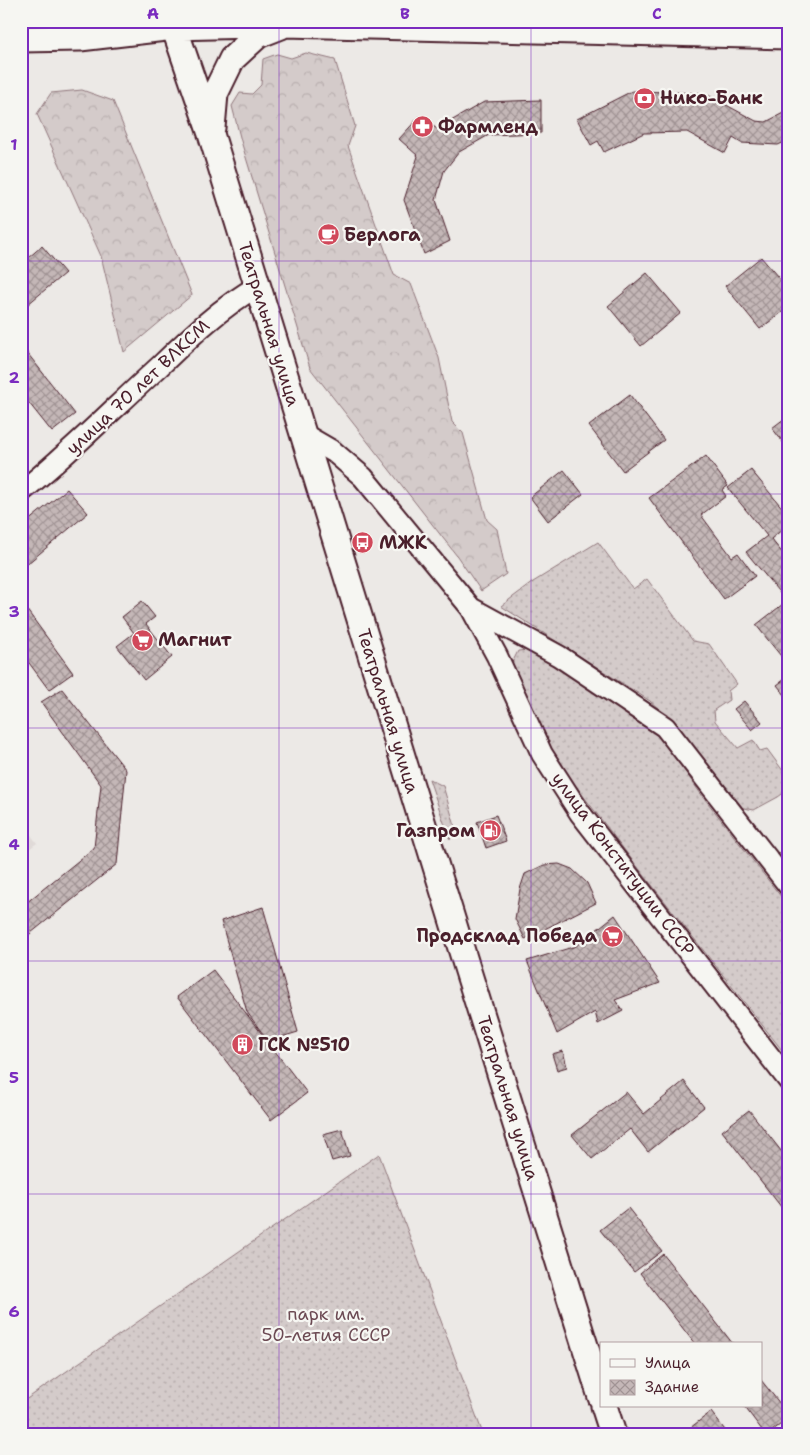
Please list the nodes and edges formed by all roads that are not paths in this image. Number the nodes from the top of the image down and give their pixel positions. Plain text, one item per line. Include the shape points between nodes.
1 (173, 24) edge
2 (285, 24) junction
3 (789, 36) edge
4 (21, 39) edge
5 (211, 134) junction
6 (258, 286) junction
7 (303, 434) junction
8 (21, 492) edge
9 (471, 608) junction
10 (789, 886) edge
11 (789, 1081) edge
12 (600, 1394) edge
13 (605, 1408) edge
14 (613, 1434) edge

1 - 2 main road
1 - 4 main road via 80,38
1 - 5 main road, Театральная улица
2 - 3 main road
2 - 5 main road via 258,35 232,59 215,94
5 - 6 main road, Театральная улица
6 - 7 main road, Театральная улица
6 - 8 street, улица 70 лет ВЛКСМ via 233,300 189,338 51,468
7 - 9 street, улица Конституции СССР via 334,452 363,477
7 - 12 main road, Театральная улица
9 - 10 street via 559,656 664,727
9 - 11 street, улица Конституции СССР via 542,754 565,791
13 - 14 main road

